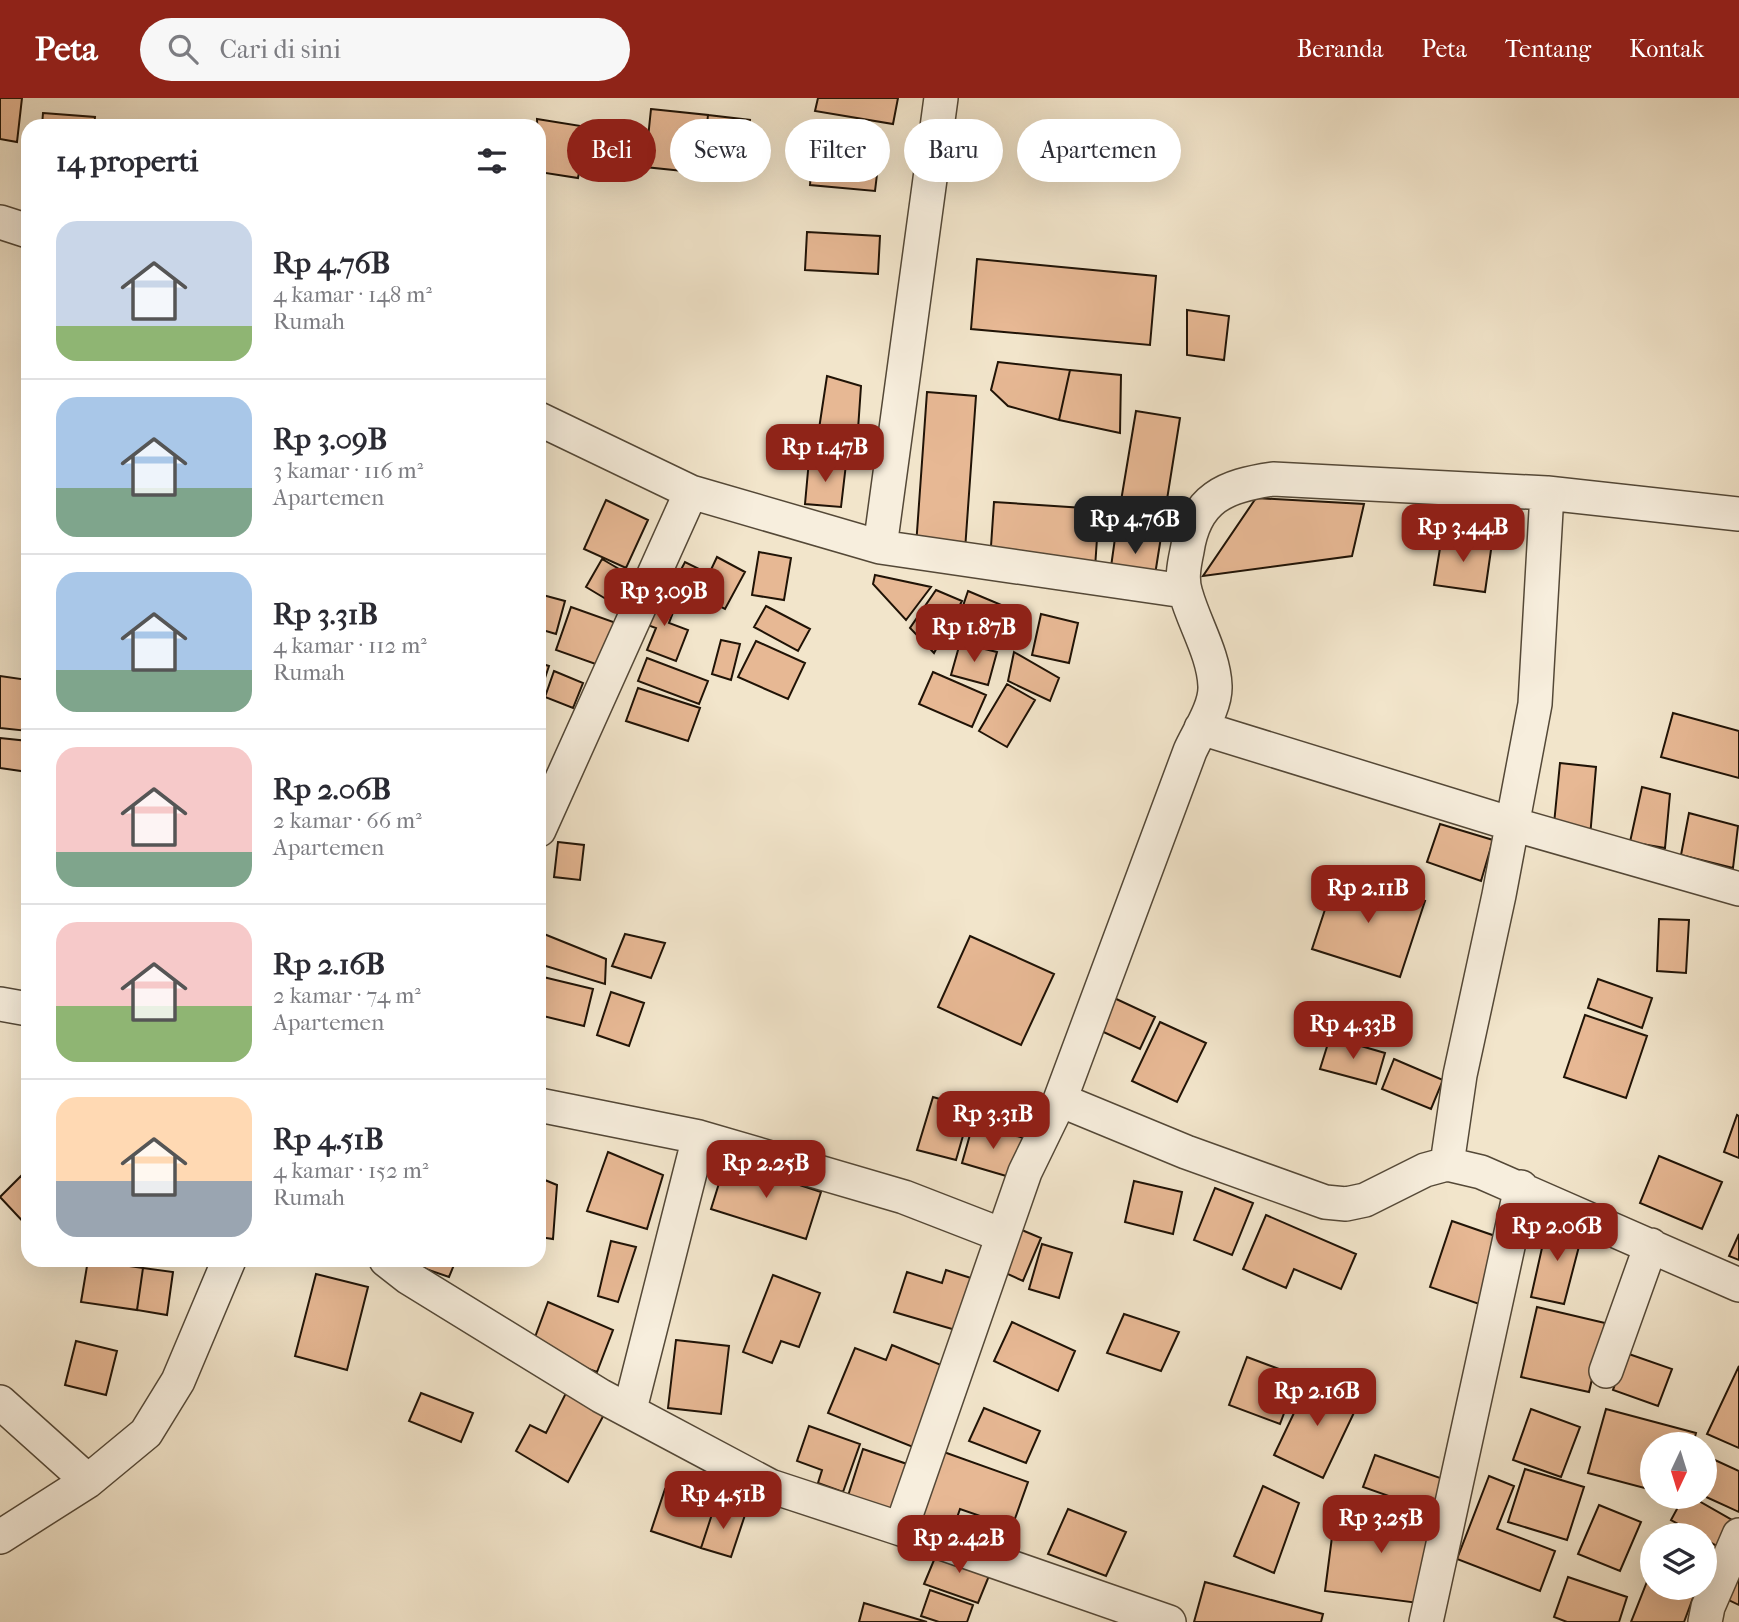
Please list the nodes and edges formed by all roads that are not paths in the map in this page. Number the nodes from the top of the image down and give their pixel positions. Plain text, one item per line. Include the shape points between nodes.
1 (941, 98) edge
2 (0, 222) edge
3 (21, 228) edge
4 (546, 422) edge
5 (691, 492) junction
6 (1547, 493) junction
7 (1739, 514) edge
8 (880, 547) junction
9 (1184, 591) junction
10 (1200, 727) junction
11 (546, 815) edge
12 (1512, 824) junction
13 (1739, 889) edge
14 (0, 1004) edge
15 (21, 1008) edge
16 (1060, 1100) junction
17 (546, 1106) edge
18 (699, 1137) junction
19 (1447, 1164) junction
20 (1521, 1187) junction
21 (1002, 1235) junction
22 (1651, 1245) junction
23 (226, 1267) edge
24 (396, 1267) edge
25 (1739, 1285) edge
26 (1606, 1371) dead end
27 (0, 1402) edge
28 (630, 1409) junction
29 (88, 1481) junction
30 (901, 1529) junction
31 (1739, 1535) edge
32 (0, 1537) edge
33 (1169, 1622) edge
34 (1426, 1622) edge
35 (1705, 1622) edge

1 - 8 street
2 - 3 street
4 - 5 street
5 - 8 street
5 - 11 street
6 - 7 street
6 - 9 street via 1273,479 1240,484 1202,509 1189,536
6 - 12 street via 1535,704
8 - 9 street
9 - 10 street via 1215,689
10 - 12 street
10 - 16 street
12 - 13 street
12 - 19 street via 1460,1075
14 - 15 street
16 - 19 street via 1325,1202 1365,1200
16 - 21 street via 1024,1172
17 - 18 street
18 - 21 street via 904,1197
18 - 28 street
19 - 20 street
20 - 22 street
20 - 34 street
21 - 30 street
22 - 25 street
22 - 26 street
23 - 29 street via 178,1381 146,1433
24 - 28 street via 601,1396
27 - 29 street
28 - 30 street via 770,1486
29 - 32 street
30 - 33 street
31 - 35 street

